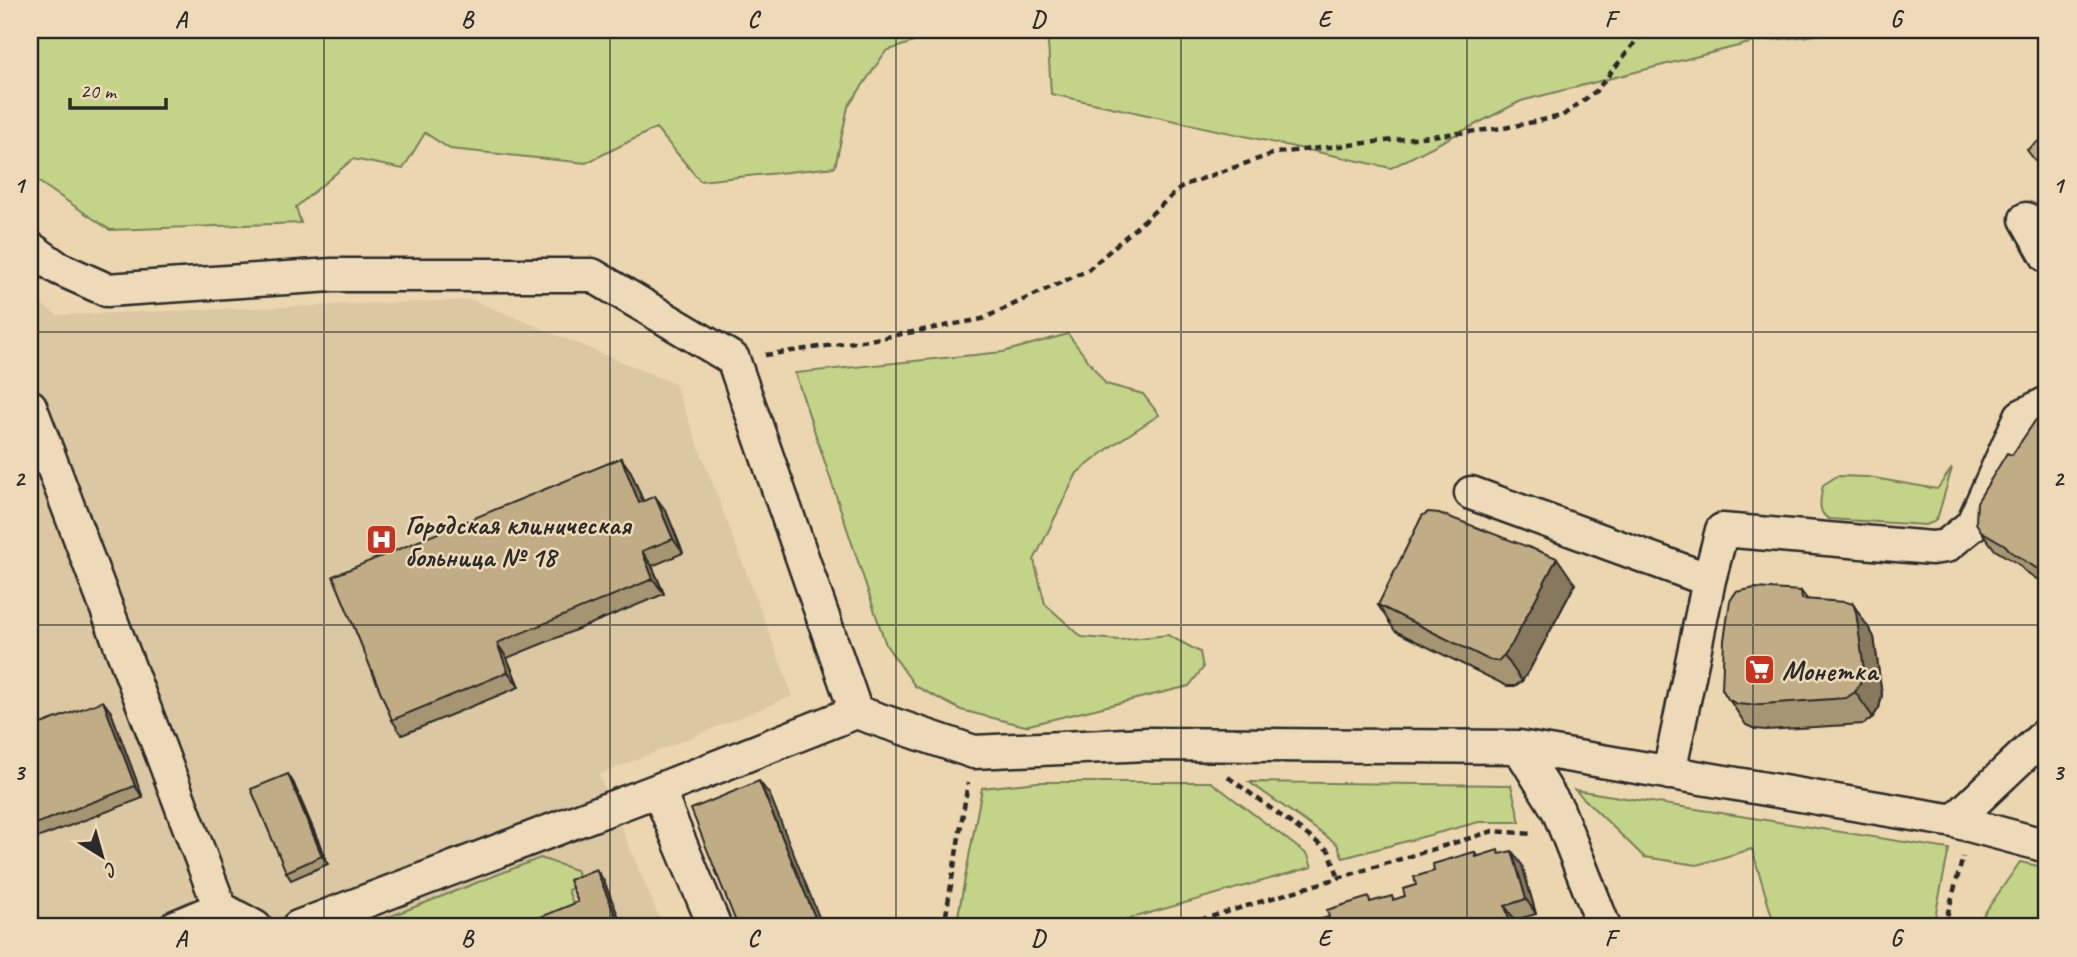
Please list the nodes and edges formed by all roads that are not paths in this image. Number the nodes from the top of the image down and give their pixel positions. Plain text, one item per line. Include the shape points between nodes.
1 (2026, 219) dead end
2 (30, 248) edge
3 (2047, 256) edge
4 (2047, 403) edge
5 (30, 406) edge
6 (1471, 493) dead end
7 (1709, 580) junction
8 (856, 712) junction
9 (2047, 733) edge
10 (1519, 747) junction
11 (1669, 773) junction
12 (658, 790) junction
13 (1962, 824) junction
14 (2047, 846) edge
15 (220, 908) junction
16 (175, 927) edge
17 (256, 927) edge
18 (298, 927) edge
19 (715, 927) edge
20 (1592, 927) edge

1 - 3 street
2 - 8 street via 58,268 107,290 332,275 592,275 733,359
4 - 7 street via 2021,416 1972,525 1946,546 1722,530
5 - 15 street
6 - 7 street
7 - 11 street
8 - 10 street via 974,752 1147,744
8 - 12 street
9 - 13 street
10 - 11 street
10 - 20 street via 1558,810 1602,924
11 - 13 street
12 - 18 street
12 - 19 street
13 - 14 street
15 - 16 street
15 - 17 street

